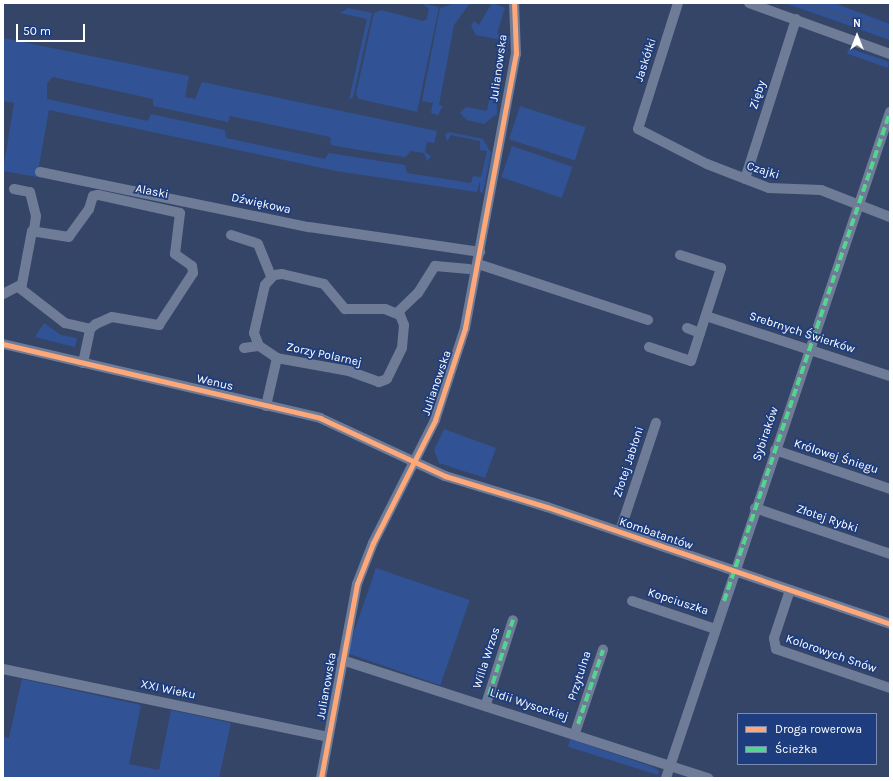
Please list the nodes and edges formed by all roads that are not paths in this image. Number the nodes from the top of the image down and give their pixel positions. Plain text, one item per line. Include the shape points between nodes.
1 (514, 3) edge
2 (678, 3) edge
3 (749, 3) edge
4 (796, 19) junction
5 (890, 54) edge
6 (890, 112) edge
7 (638, 125) joint
8 (40, 172) dead end
9 (745, 179) junction
10 (14, 188) dead end
11 (858, 206) junction
12 (890, 217) edge
13 (34, 230) junction
14 (231, 234) dead end
15 (480, 252) junction
16 (680, 255) dead end
17 (473, 266) junction
18 (271, 277) junction
19 (19, 286) junction
20 (3, 294) edge
21 (397, 313) junction
22 (706, 316) junction
23 (648, 320) dead end
24 (688, 328) dead end
25 (90, 329) junction
26 (700, 333) junction
27 (3, 344) edge
28 (259, 346) junction
29 (649, 347) dead end
30 (244, 348) dead end
31 (808, 349) junction
32 (277, 358) junction
33 (83, 363) junction
34 (890, 376) edge
35 (266, 406) junction
36 (656, 423) dead end
37 (775, 450) junction
38 (415, 463) junction
39 (890, 489) edge
40 (755, 508) junction
41 (620, 531) junction
42 (890, 554) edge
43 (734, 571) junction
44 (790, 590) junction
45 (632, 601) dead end
46 (513, 620) dead end
47 (890, 624) edge
48 (715, 628) junction
49 (603, 650) dead end
50 (342, 660) junction
51 (3, 669) edge
52 (890, 688) edge
53 (486, 704) junction
54 (575, 733) junction
55 (328, 737) junction
56 (670, 767) junction
57 (321, 778) edge
58 (666, 778) edge
59 (708, 778) edge

1 - 15 street, Julianowska via 516,54
2 - 7 street, Jaskółki
3 - 4 street
4 - 5 street
4 - 9 street, Zięby
6 - 11 street, Sybiraków
7 - 9 street, Czajki via 642,131 673,144 699,161
8 - 15 street, Dźwiękowa via 309,227
9 - 11 street, Czajki via 776,190 821,190
10 - 13 street via 30,192 36,216
11 - 12 street, Czajki
11 - 31 street, Sybiraków
13 - 19 street
13 - 25 street, Alaski via 69,237 90,209 93,196 98,195 180,213 175,254 194,270 159,325 112,317
14 - 18 street via 258,244
15 - 17 street, Julianowska
16 - 22 street via 721,268
17 - 21 street via 435,266 418,293
17 - 23 street
17 - 38 street, Julianowska via 451,379
18 - 21 street via 282,274 320,283 345,309 385,309
18 - 28 street via 264,285 255,324 255,338
19 - 20 street
19 - 25 street via 58,319
21 - 32 street, Zorzy Polarnej via 404,325 402,348 391,374 383,381
22 - 26 street
22 - 31 street, Srebrnych Świerków
24 - 26 street
25 - 33 street
26 - 29 street via 691,361
27 - 33 street, Wenus
28 - 30 street
28 - 32 street, Zorzy Polarnej
31 - 34 street, Srebrnych Świerków
31 - 37 street, Sybiraków
32 - 35 street, Zorzy Polarnej
33 - 35 street, Wenus
35 - 38 street, Wenus via 334,423
36 - 41 street, Złotej Jabłoni
37 - 39 street, Królowej Śniegu
37 - 40 street, Sybiraków
38 - 41 street, Kombatantów via 471,485
38 - 50 street, Julianowska via 364,564 353,597
40 - 42 street, Złotej Rybki
40 - 43 street, Sybiraków
41 - 43 street, Kombatantów
43 - 44 street, Kombatantów
43 - 48 street, Sybiraków
44 - 47 street, Kombatantów
44 - 52 street, Kolorowych Snów via 774,638 776,649
45 - 48 street, Kopciuszka
46 - 53 street, Willa Wrzos
48 - 56 street, Sybiraków
49 - 54 street, Przytulna
50 - 53 street, Lidii Wysockiej
50 - 55 street, Julianowska
51 - 55 street, XXI Wieku
53 - 54 street, Lidii Wysockiej
54 - 56 street, Lidii Wysockiej
55 - 57 street, Julianowska
56 - 58 street, Sybiraków
56 - 59 street, Lidii Wysockiej

